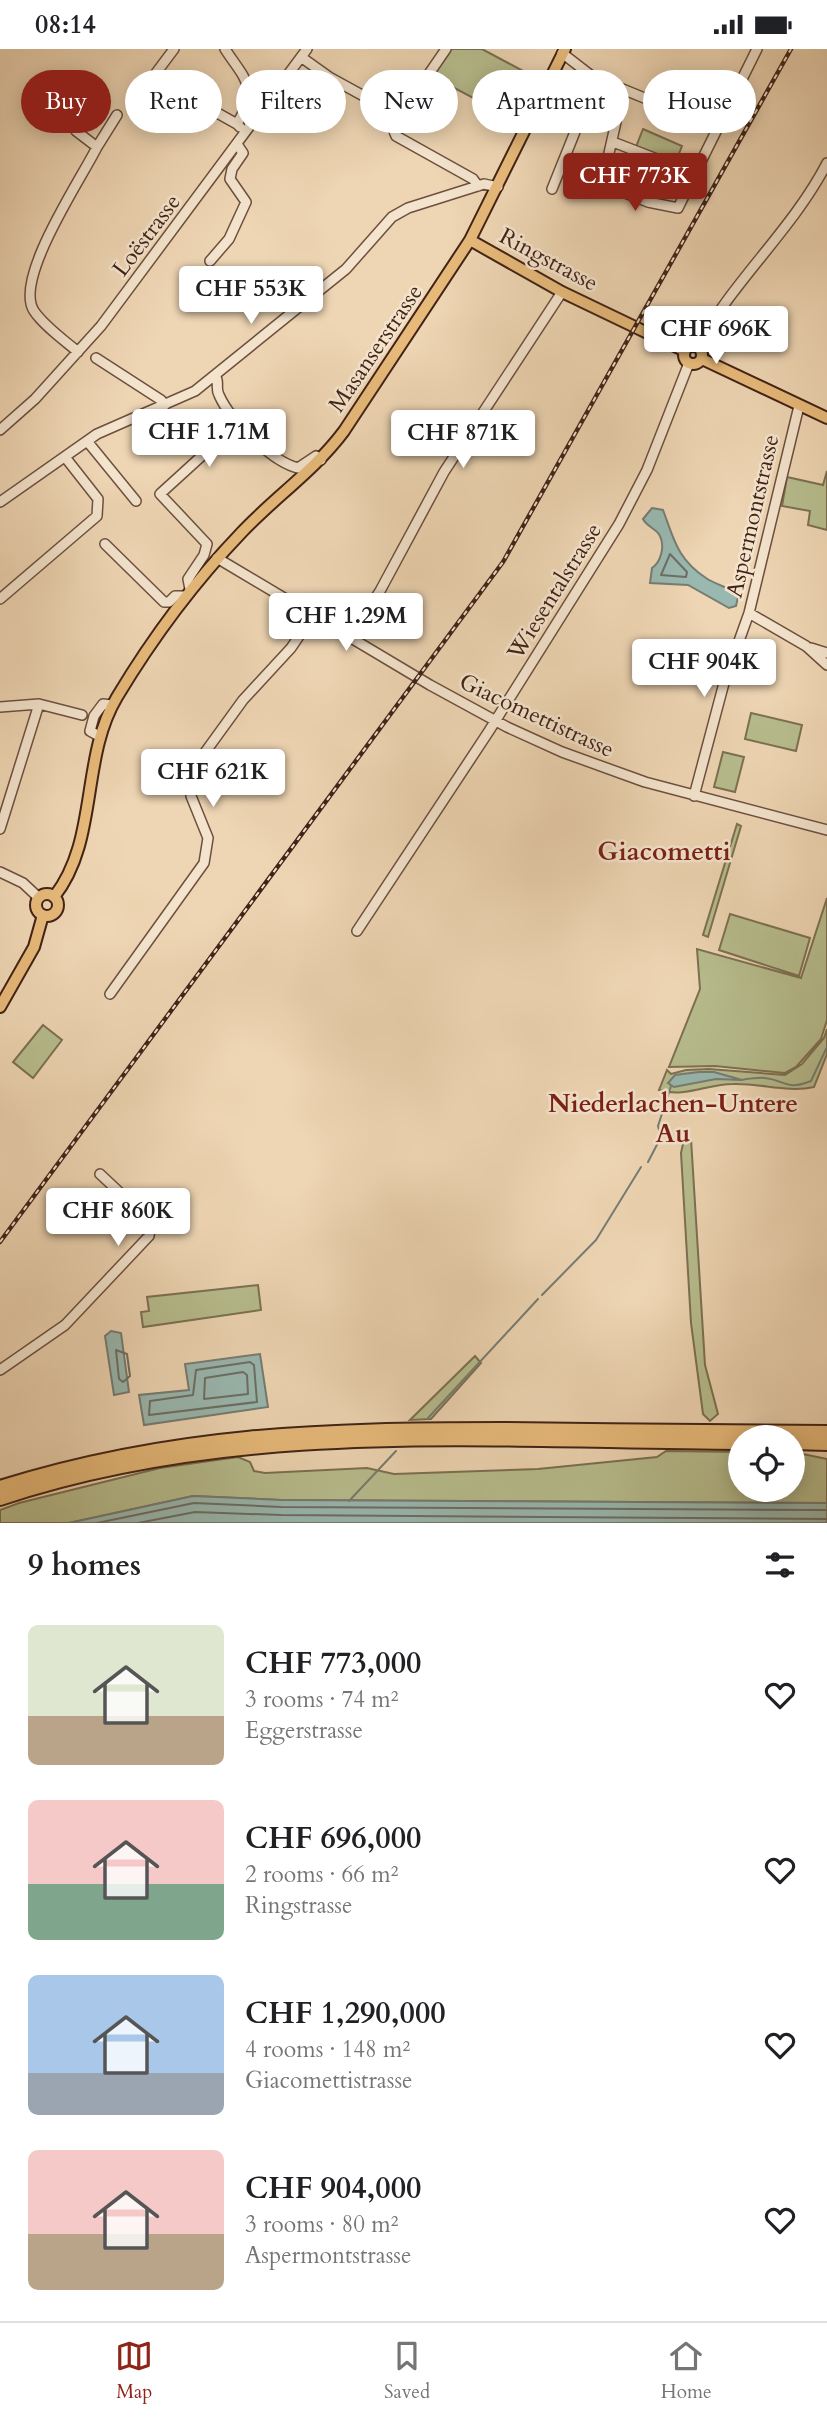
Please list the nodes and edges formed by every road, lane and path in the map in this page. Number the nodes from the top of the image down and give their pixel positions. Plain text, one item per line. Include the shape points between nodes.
1 (174, 49) edge
2 (225, 49) edge
3 (446, 49) edge
4 (757, 49) edge
5 (564, 51) edge
6 (304, 53) edge
7 (241, 70) edge
8 (291, 70) edge
9 (432, 70) edge
10 (585, 70) edge
11 (747, 70) edge
12 (360, 94) edge
13 (117, 115) dead end
14 (236, 123) edge
15 (79, 133) edge
16 (245, 133) edge
17 (395, 133) edge
18 (575, 133) edge
19 (614, 133) edge
20 (716, 133) edge
21 (613, 142) junction
22 (237, 144) junction
23 (97, 147) junction
24 (827, 163) edge
25 (698, 169) junction
26 (478, 186) junction
27 (498, 187) junction
28 (552, 189) dead end
29 (470, 240) junction
30 (210, 261) dead end
31 (562, 292) junction
32 (697, 347) junction
33 (685, 351) junction
34 (78, 352) junction
35 (96, 358) dead end
36 (702, 359) junction
37 (689, 363) junction
38 (215, 375) junction
39 (164, 405) junction
40 (799, 406) junction
41 (827, 418) edge
42 (239, 422) junction
43 (0, 430) edge
44 (87, 441) junction
45 (65, 457) junction
46 (321, 460) junction
47 (136, 501) dead end
48 (0, 502) edge
49 (105, 544) dead end
50 (217, 558) junction
51 (188, 593) junction
52 (0, 599) edge
53 (749, 613) junction
54 (312, 617) junction
55 (349, 638) junction
56 (806, 646) junction
57 (827, 653) edge
58 (827, 665) edge
59 (39, 704) junction
60 (0, 707) edge
61 (82, 715) dead end
62 (495, 721) junction
63 (694, 796) junction
64 (0, 829) edge
65 (827, 830) edge
66 (0, 872) edge
67 (54, 897) junction
68 (39, 898) junction
69 (43, 915) junction
70 (357, 931) dead end
71 (110, 994) dead end
72 (0, 1007) edge
73 (100, 1174) dead end
74 (0, 1370) edge
75 (827, 1432) edge
76 (728, 1443) edge
77 (805, 1443) edge
78 (827, 1444) edge
79 (77, 1465) junction
80 (0, 1481) edge
81 (0, 1487) edge
82 (0, 1499) edge

1 - 14 street via 153,77
2 - 7 street
3 - 9 street
4 - 11 street
5 - 10 street
5 - 27 main road, Masanserstrasse
6 - 8 street, Loëstrasse
6 - 12 street via 329,77
13 - 23 street
15 - 23 street
16 - 22 street, Loëstrasse
17 - 26 street
18 - 28 street
19 - 21 street
20 - 25 street
21 - 25 street via 673,165
21 - 25 street via 603,184 648,202 678,208
22 - 30 street via 243,153 230,179 246,202 229,239
22 - 34 street, Loëstrasse
23 - 34 street via 42,248 31,303
24 - 32 street
26 - 27 street
26 - 38 street via 392,217 346,269
27 - 29 main road, Masanserstrasse
29 - 31 main road, Ringstrasse
29 - 46 main road, Masanserstrasse
31 - 33 main road, Ringstrasse
31 - 55 street via 451,461
32 - 33 main road
32 - 36 main road
33 - 37 main road
34 - 43 street, Loëstrasse via 24,411
35 - 39 street
36 - 37 main road
36 - 40 main road
37 - 62 street, Wiesentalstrasse via 625,514
38 - 39 street
38 - 42 street via 218,394
39 - 44 street
40 - 41 main road
40 - 53 street, Aspermontstrasse
42 - 46 street via 260,447 285,464 298,468 316,456
42 - 51 street via 159,494 207,544 205,555 191,573
44 - 45 street
44 - 47 street
45 - 48 street
45 - 52 street via 98,499 97,516
46 - 50 main road, Masanserstrasse
49 - 51 street via 164,602
50 - 51 main road, Masanserstrasse
50 - 54 street, Giacomettistrasse
51 - 67 main road, Masanserstrasse via 113,705 99,736 76,861
53 - 56 street
53 - 63 street, Aspermontstrasse via 724,683
54 - 55 street, Giacomettistrasse
54 - 71 street via 195,765 190,786 208,838 204,863
55 - 62 street, Giacomettistrasse
56 - 57 street
56 - 58 street
59 - 60 street
59 - 61 street
59 - 64 street
62 - 63 street, Giacomettistrasse via 600,767
62 - 70 street, Wiesentalstrasse
63 - 65 street, Giacomettistrasse
66 - 68 street via 23,883
67 - 68 main road
67 - 69 main road via 57,910
68 - 69 main road via 37,907
69 - 72 main road via 34,947
73 - 74 street via 151,1222 149,1235 65,1325
75 - 79 highway via 327,1430 181,1444
76 - 82 highway via 319,1441 154,1460
77 - 78 highway
79 - 80 highway via 46,1467
79 - 81 highway

